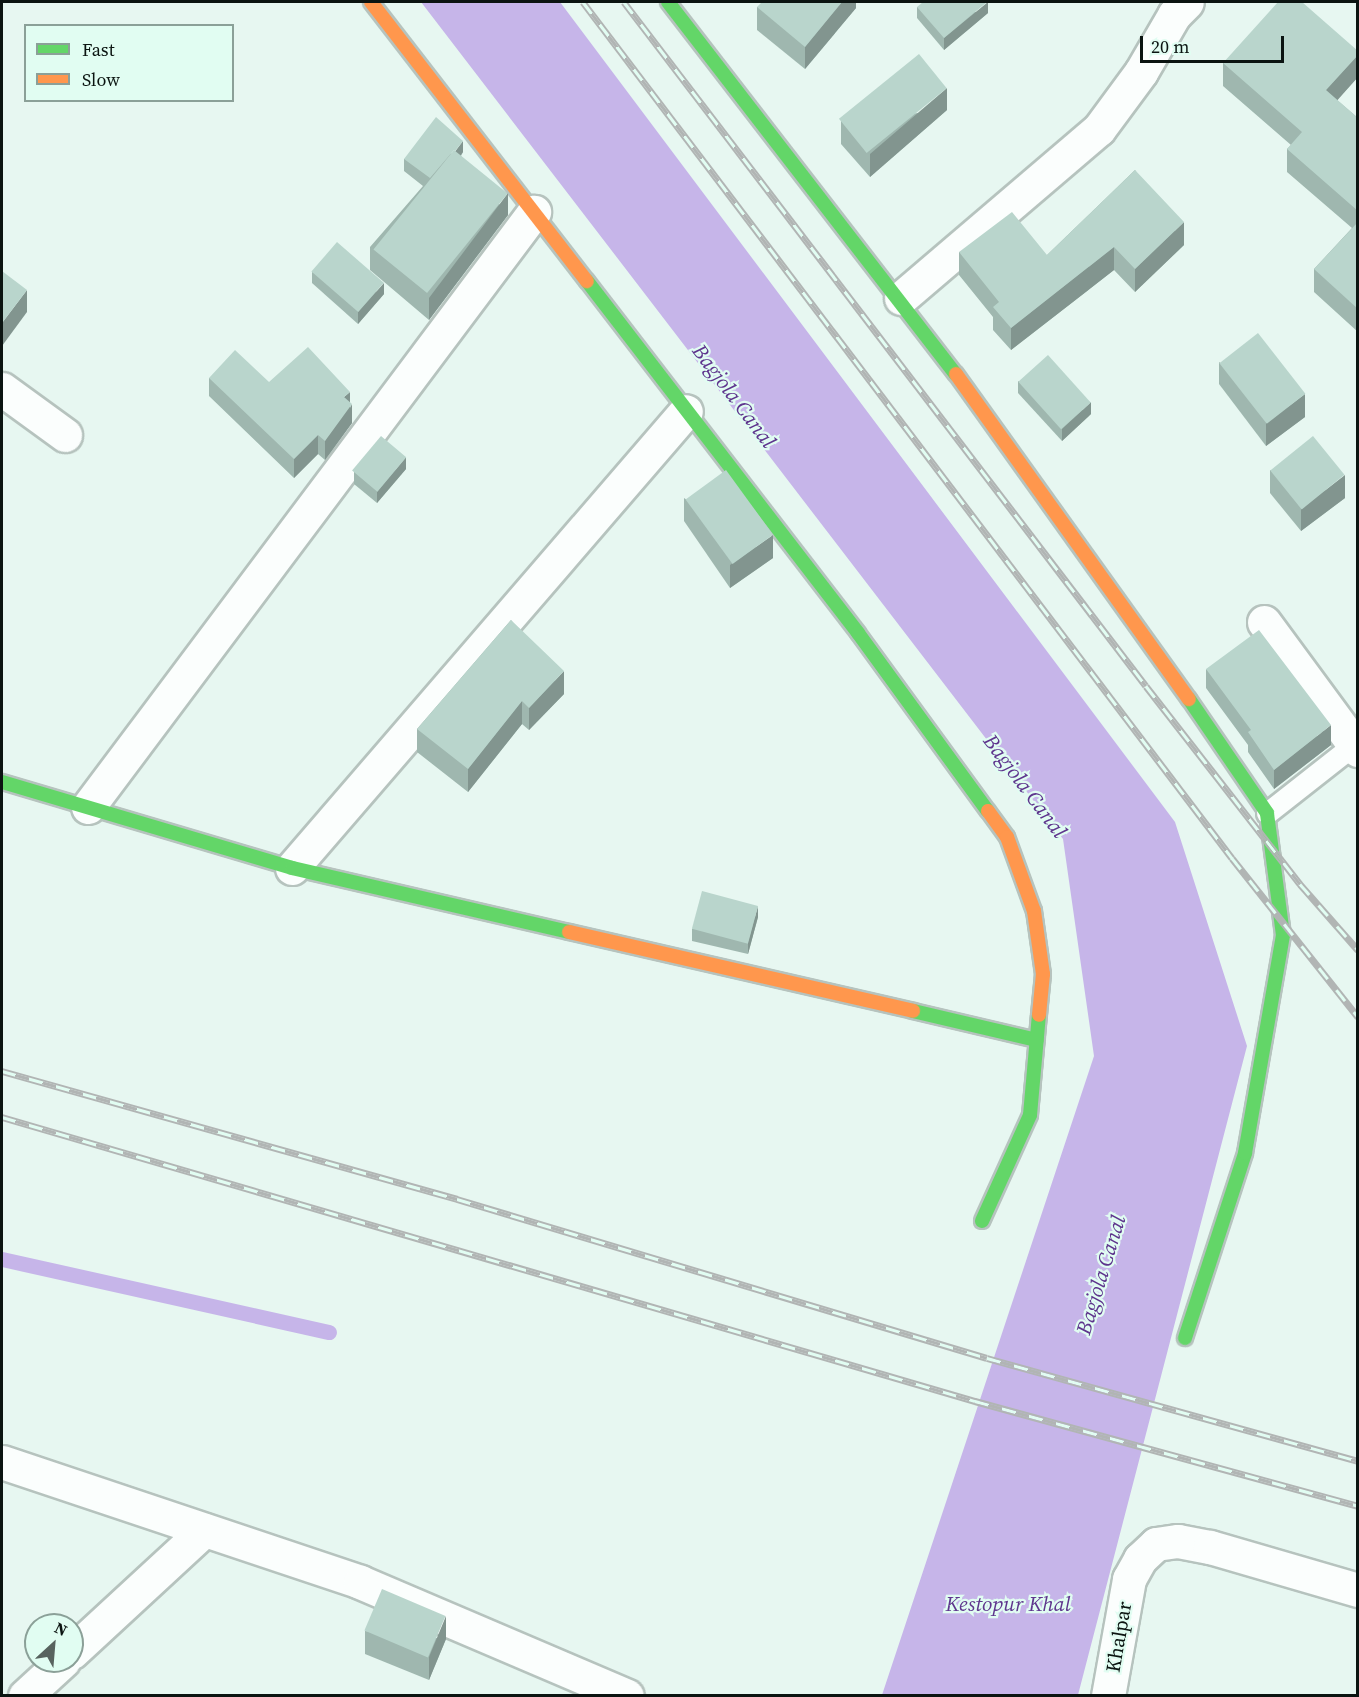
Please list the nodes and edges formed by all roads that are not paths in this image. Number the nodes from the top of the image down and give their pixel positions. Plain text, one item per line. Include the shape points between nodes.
1 (371, 2) edge
2 (668, 2) edge
3 (1187, 2) edge
4 (534, 212) junction
5 (901, 298) junction
6 (5, 398) edge
7 (686, 411) junction
8 (65, 435) dead end
9 (1264, 622) dead end
10 (1355, 748) edge
11 (2, 782) edge
12 (88, 807) junction
13 (1267, 813) junction
14 (292, 868) junction
15 (1037, 1040) junction
16 (982, 1221) dead end
17 (1185, 1338) dead end
18 (2, 1462) edge
19 (204, 1530) junction
20 (1358, 1590) edge
21 (84, 1641) edge
22 (50, 1673) edge
23 (26, 1695) edge
24 (627, 1695) edge
25 (1108, 1695) edge

1 - 4 street
2 - 5 street
3 - 5 street via 1174,15 1141,72 1099,129
4 - 7 street
4 - 12 street
5 - 13 street via 1149,640
6 - 8 street
7 - 14 street
7 - 15 street via 858,633 1007,837 1034,911 1043,974
9 - 10 street
10 - 13 lane
11 - 12 street
12 - 14 street
13 - 17 street via 1283,935 1245,1153
14 - 15 street
15 - 16 street via 1030,1115
18 - 19 street
19 - 21 street
19 - 24 street via 360,1582
20 - 25 street, Khalpar via 1178,1541 1156,1544 1140,1559 1129,1579
22 - 23 street

